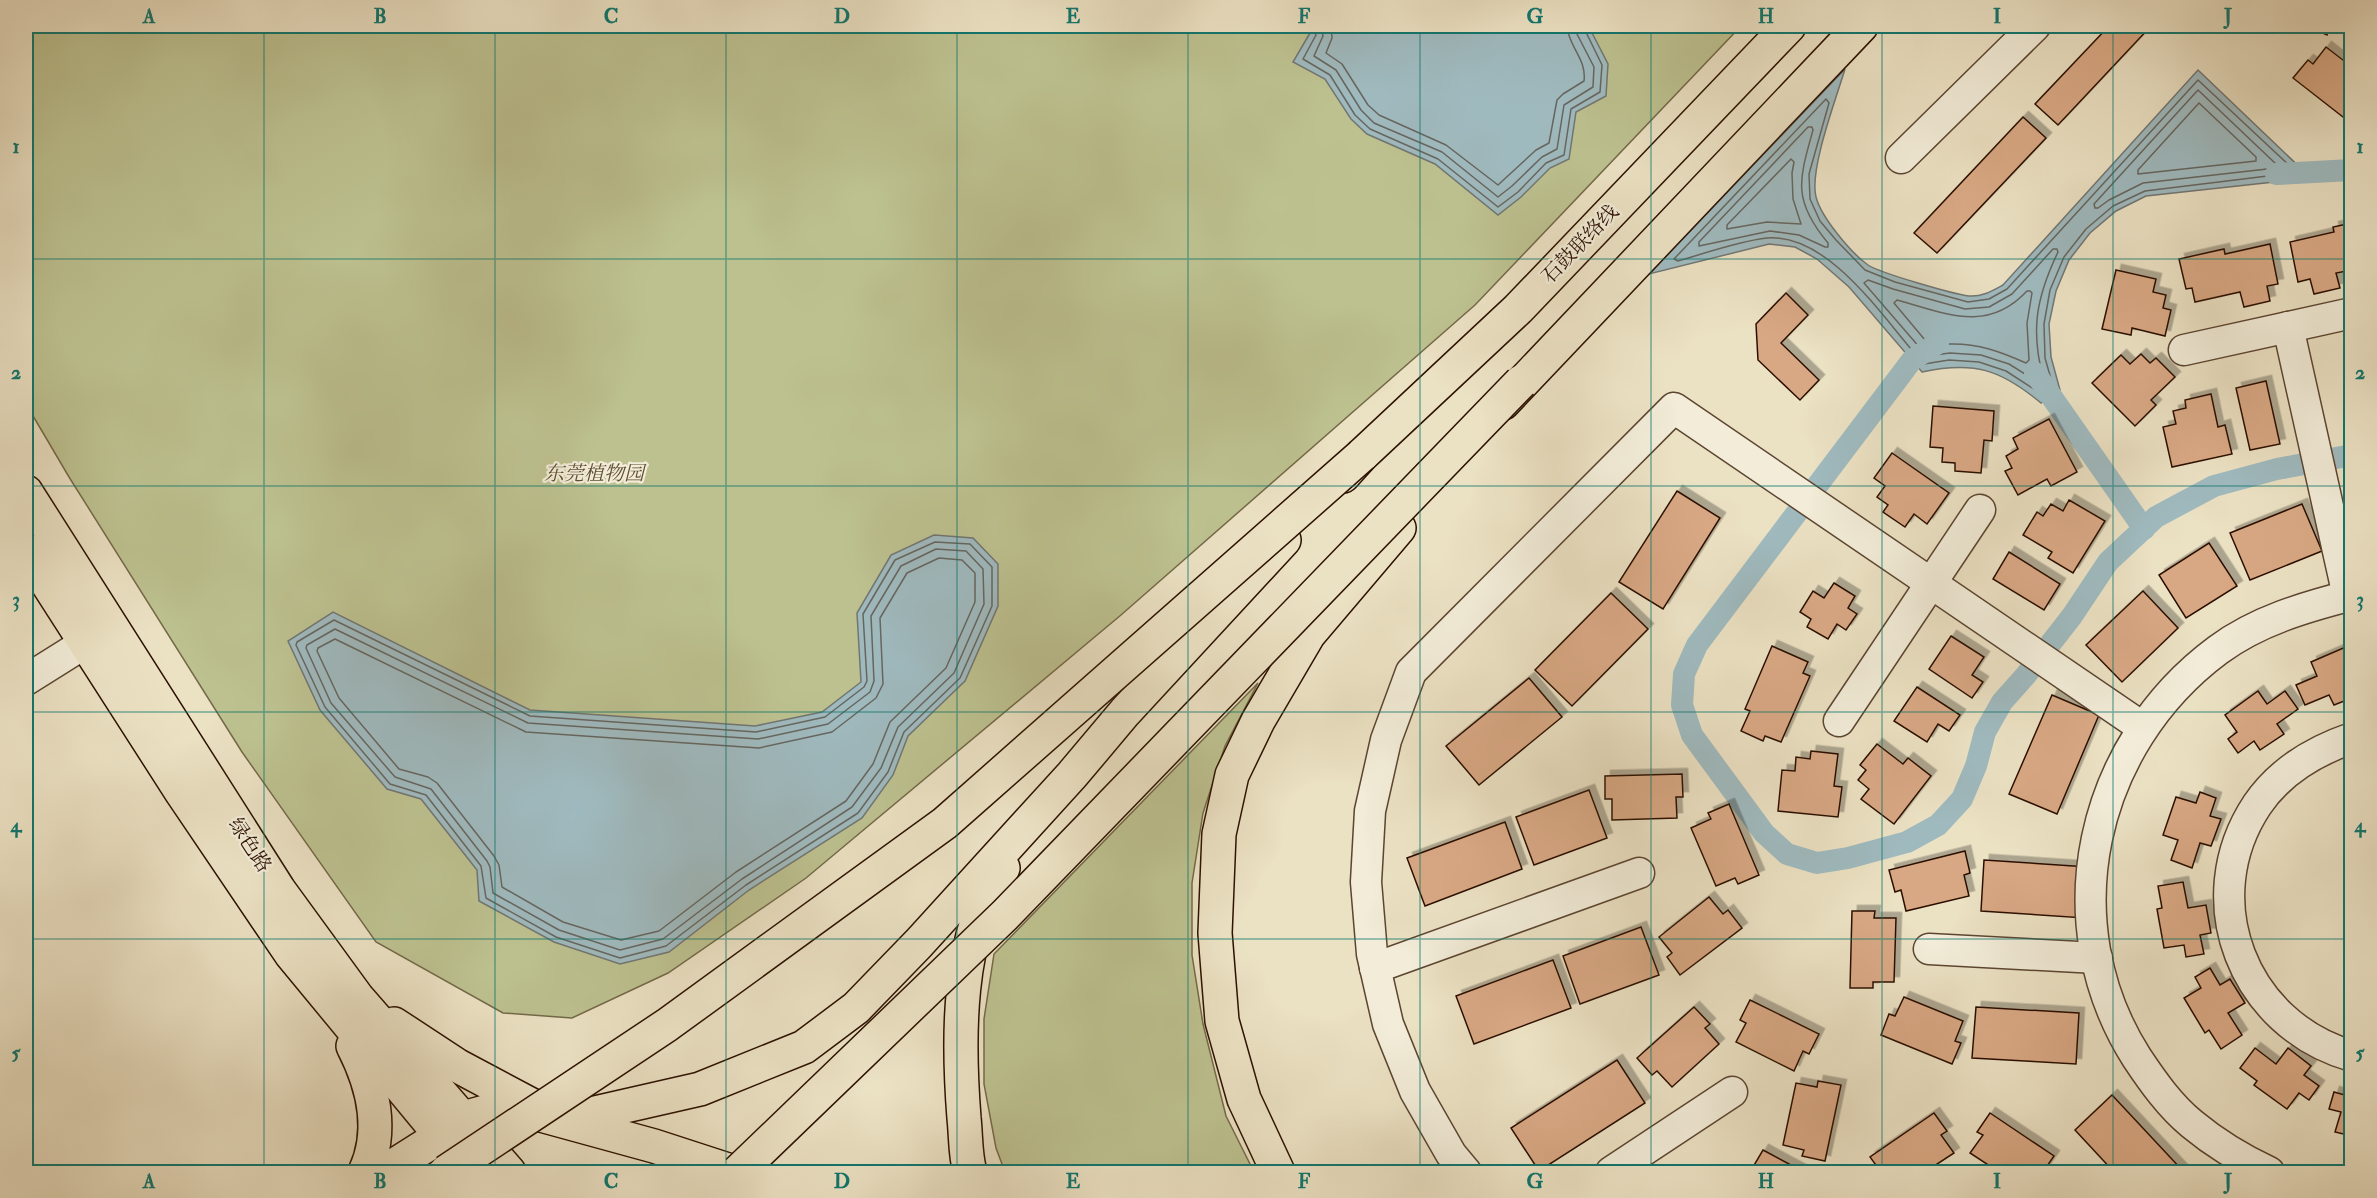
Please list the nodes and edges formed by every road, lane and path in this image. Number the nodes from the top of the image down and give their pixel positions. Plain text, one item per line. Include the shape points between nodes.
1 (1789, 26) edge
2 (1861, 26) edge
3 (2035, 26) edge
4 (1901, 158) dead end
5 (2352, 313) edge
6 (2288, 327) junction
7 (2184, 350) dead end
8 (1521, 382) junction
9 (1362, 455) junction
10 (26, 492) edge
11 (1980, 510) dead end
12 (26, 550) edge
13 (1931, 583) junction
14 (2350, 596) edge
15 (85, 643) junction
16 (26, 680) edge
17 (1839, 721) dead end
18 (2142, 727) junction
19 (2352, 738) edge
20 (1072, 775) junction
21 (1639, 873) dead end
22 (1929, 950) dead end
23 (2097, 958) junction
24 (1375, 968) junction
25 (347, 1005) junction
26 (2352, 1056) edge
27 (1732, 1092) dead end
28 (564, 1120) junction
29 (453, 1129) junction
30 (365, 1173) edge
31 (384, 1173) edge
32 (446, 1173) edge
33 (471, 1173) edge
34 (509, 1173) edge
35 (736, 1173) edge
36 (970, 1173) edge
37 (1278, 1173) edge
38 (1466, 1173) edge
39 (1611, 1173) edge
40 (2269, 1173) edge

1 - 9 main road, 石鼓联络线 via 1518,309
2 - 8 main road
3 - 4 lane
5 - 6 lane
6 - 7 lane
6 - 14 lane
8 - 35 main road, bridge via 1005,915
8 - 37 main road via 1309,634 1258,721 1232,775 1219,834 1215,933 1221,1021 1244,1099
9 - 20 main road via 1125,712
9 - 32 main road, bridge via 945,824 668,1025
10 - 25 main road, 绿色路 via 279,890
11 - 13 lane
12 - 15 main road, 绿色路
13 - 17 lane
13 - 18 lane
13 - 24 lane via 1674,408 1411,672 1386,740 1370,811 1366,882
14 - 18 lane via 2266,622 2219,649 2177,685
15 - 16 lane
15 - 25 main road, 绿色路 via 291,954
18 - 23 lane via 2116,774 2098,826 2090,880
19 - 26 lane via 2299,762 2257,804 2233,858 2229,888 2236,946 2247,974 2263,998 2308,1038
20 - 28 main road via 856,1008 804,1047 700,1089
20 - 36 main road, bridge via 1000,872 982,908 966,961 962,1092
21 - 24 lane
22 - 23 lane
23 - 40 lane via 2103,988 2124,1038 2154,1084 2191,1124 2235,1156
24 - 38 lane via 1388,1024 1415,1091
25 - 28 main road via 398,1028 510,1095
25 - 29 main road, 绿色路
25 - 30 main road via 372,1090 375,1129
27 - 39 lane
28 - 29 main road via 519,1109 496,1109 474,1115
28 - 35 main road
29 - 31 main road
29 - 33 main road, 绿色路
29 - 34 main road, 绿色路

